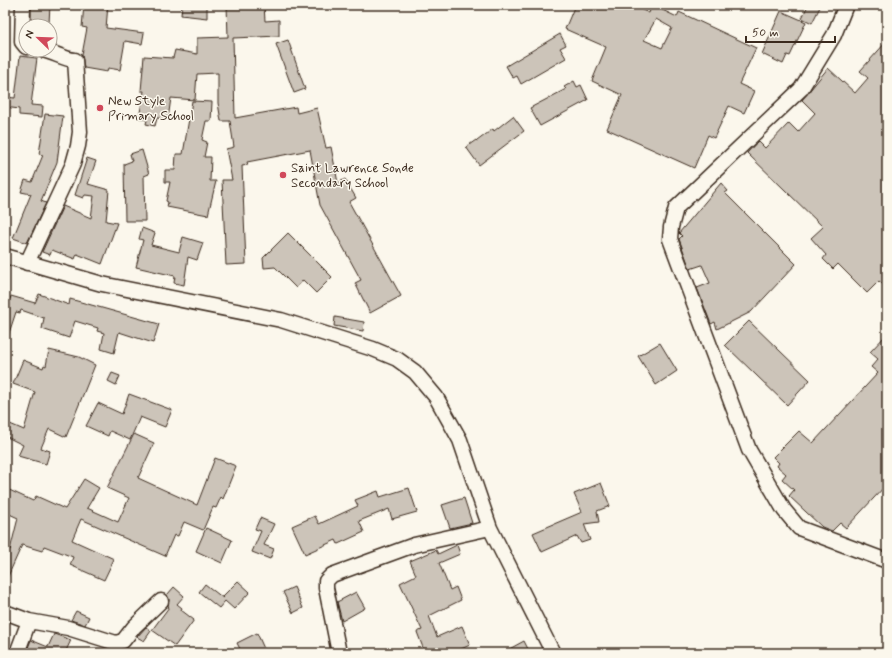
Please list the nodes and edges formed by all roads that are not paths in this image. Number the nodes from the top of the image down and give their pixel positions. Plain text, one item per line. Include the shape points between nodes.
1 (23, 5) edge
2 (846, 5) edge
3 (23, 18) edge
4 (58, 54) edge
5 (5, 256) edge
6 (28, 263) junction
7 (490, 528) junction
8 (887, 561) edge
9 (161, 601) dead end
10 (5, 612) edge
11 (29, 621) junction
12 (17, 653) edge
13 (339, 653) edge
14 (553, 653) edge

1 - 3 street
2 - 8 street via 834,35 801,89 676,208 670,239 749,450 784,510 799,528
4 - 6 street via 75,60 80,132 73,164
5 - 6 street
6 - 7 street via 102,284 281,320 397,359 415,372 439,403 460,440
7 - 13 street via 414,545 332,575 326,581 326,588
7 - 14 street
9 - 11 street via 123,641 116,643 68,628
10 - 11 street
11 - 12 street

